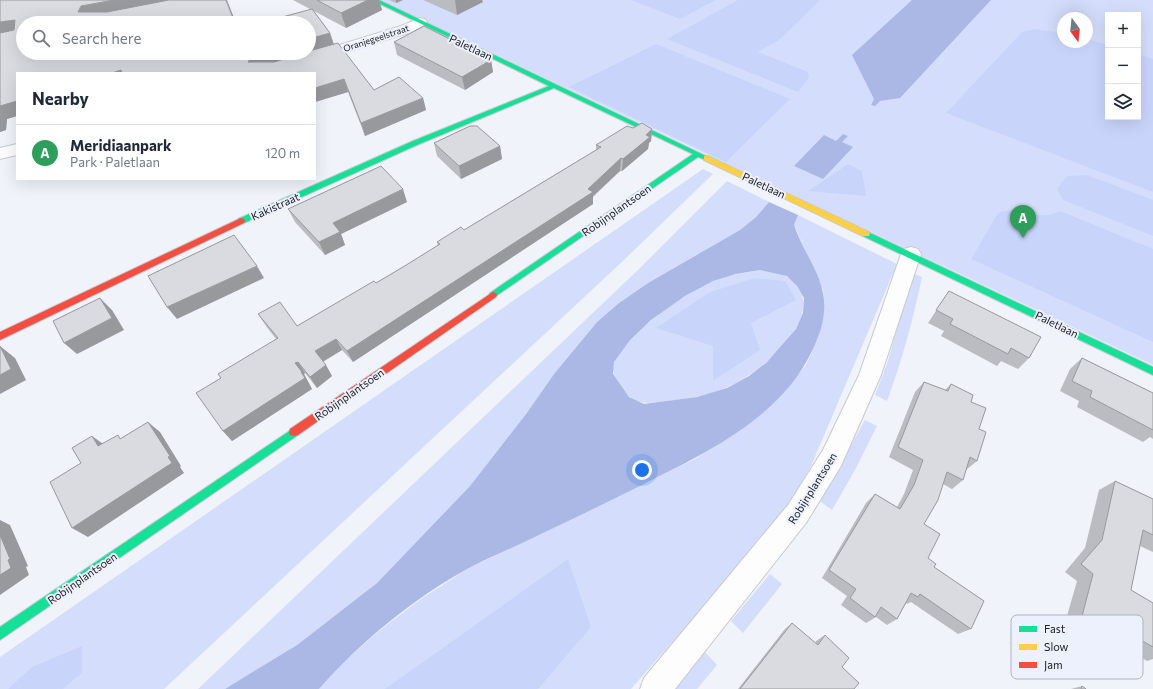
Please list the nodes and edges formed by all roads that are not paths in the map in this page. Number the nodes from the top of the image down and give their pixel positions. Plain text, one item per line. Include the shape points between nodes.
1 (375, 0) edge
2 (420, 22) junction
3 (316, 57) edge
4 (305, 60) edge
5 (266, 72) edge
6 (554, 86) junction
7 (16, 149) edge
8 (0, 154) edge
9 (698, 154) junction
10 (910, 254) junction
11 (0, 336) edge
12 (1153, 370) edge
13 (0, 634) edge
14 (655, 689) edge

1 - 2 street, Paletlaan
2 - 3 street, Oranjegeelstraat via 406,29
2 - 6 street, Paletlaan
4 - 5 street, Oranjegeelstraat
6 - 9 street, Paletlaan
6 - 11 street, Kakistraat via 213,233
7 - 8 street
9 - 10 street, Paletlaan
9 - 13 street, Robijnplantsoen
10 - 12 street, Paletlaan
10 - 14 street, Robijnplantsoen via 870,375 832,458 797,514

